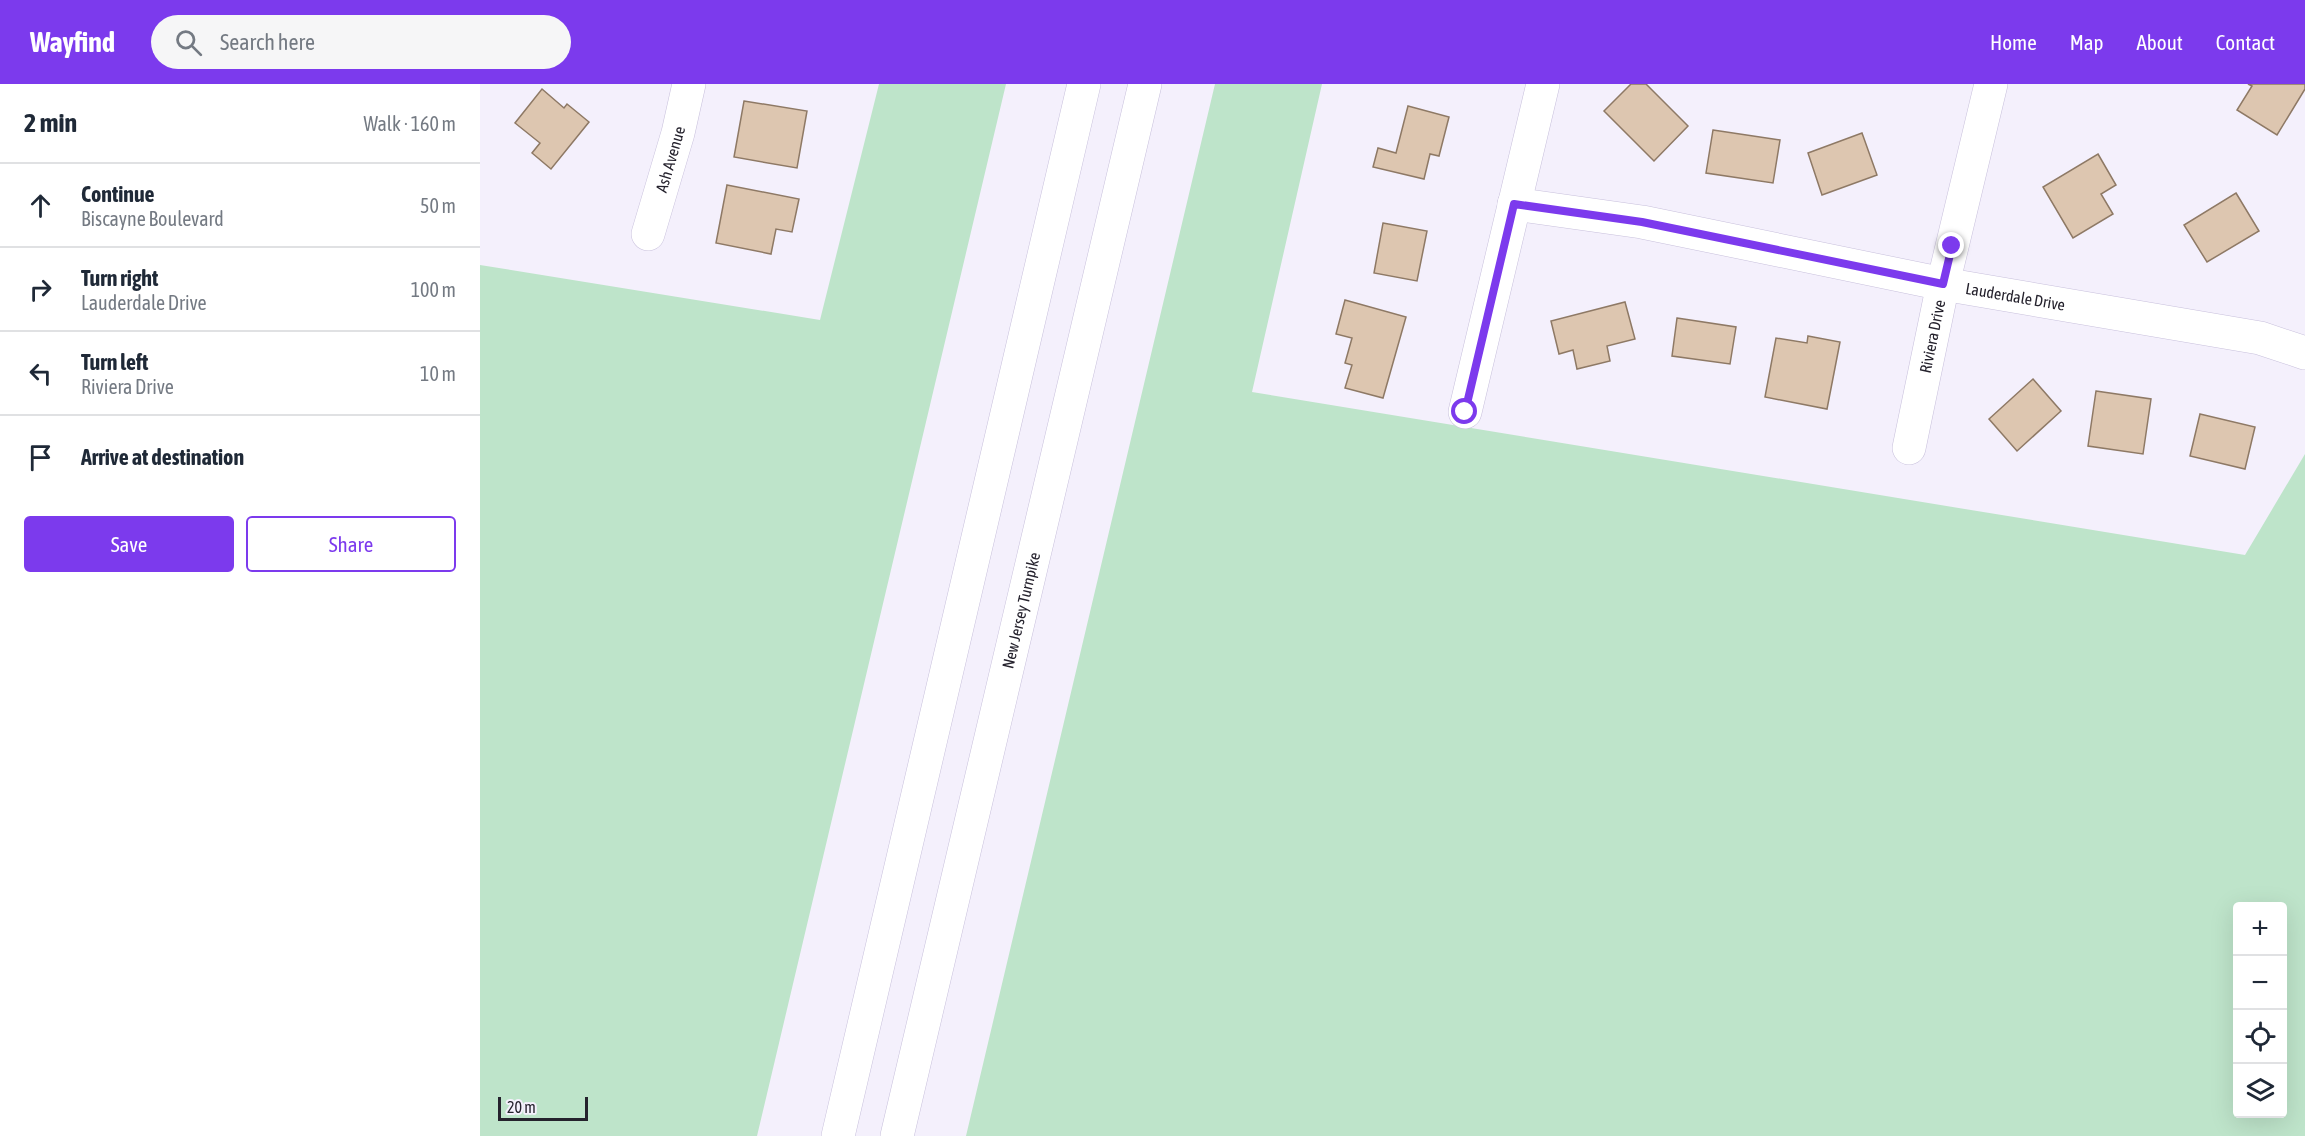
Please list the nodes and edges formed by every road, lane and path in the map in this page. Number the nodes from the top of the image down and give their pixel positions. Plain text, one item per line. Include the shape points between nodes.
1 (689, 84) edge
2 (1084, 84) edge
3 (1145, 84) edge
4 (1543, 84) edge
5 (1991, 84) edge
6 (1514, 204) junction
7 (648, 234) dead end
8 (1943, 284) junction
9 (2305, 353) edge
10 (1465, 412) dead end
11 (1910, 448) dead end
12 (838, 1136) edge
13 (897, 1136) edge

1 - 7 main road, Ash Avenue
2 - 12 main road
3 - 13 main road, New Jersey Turnpike
4 - 6 main road
5 - 8 main road, Riviera Drive
6 - 8 main road, Lauderdale Drive via 1642,222
6 - 10 main road
8 - 9 main road, Lauderdale Drive via 2260,339
8 - 11 main road, Riviera Drive

